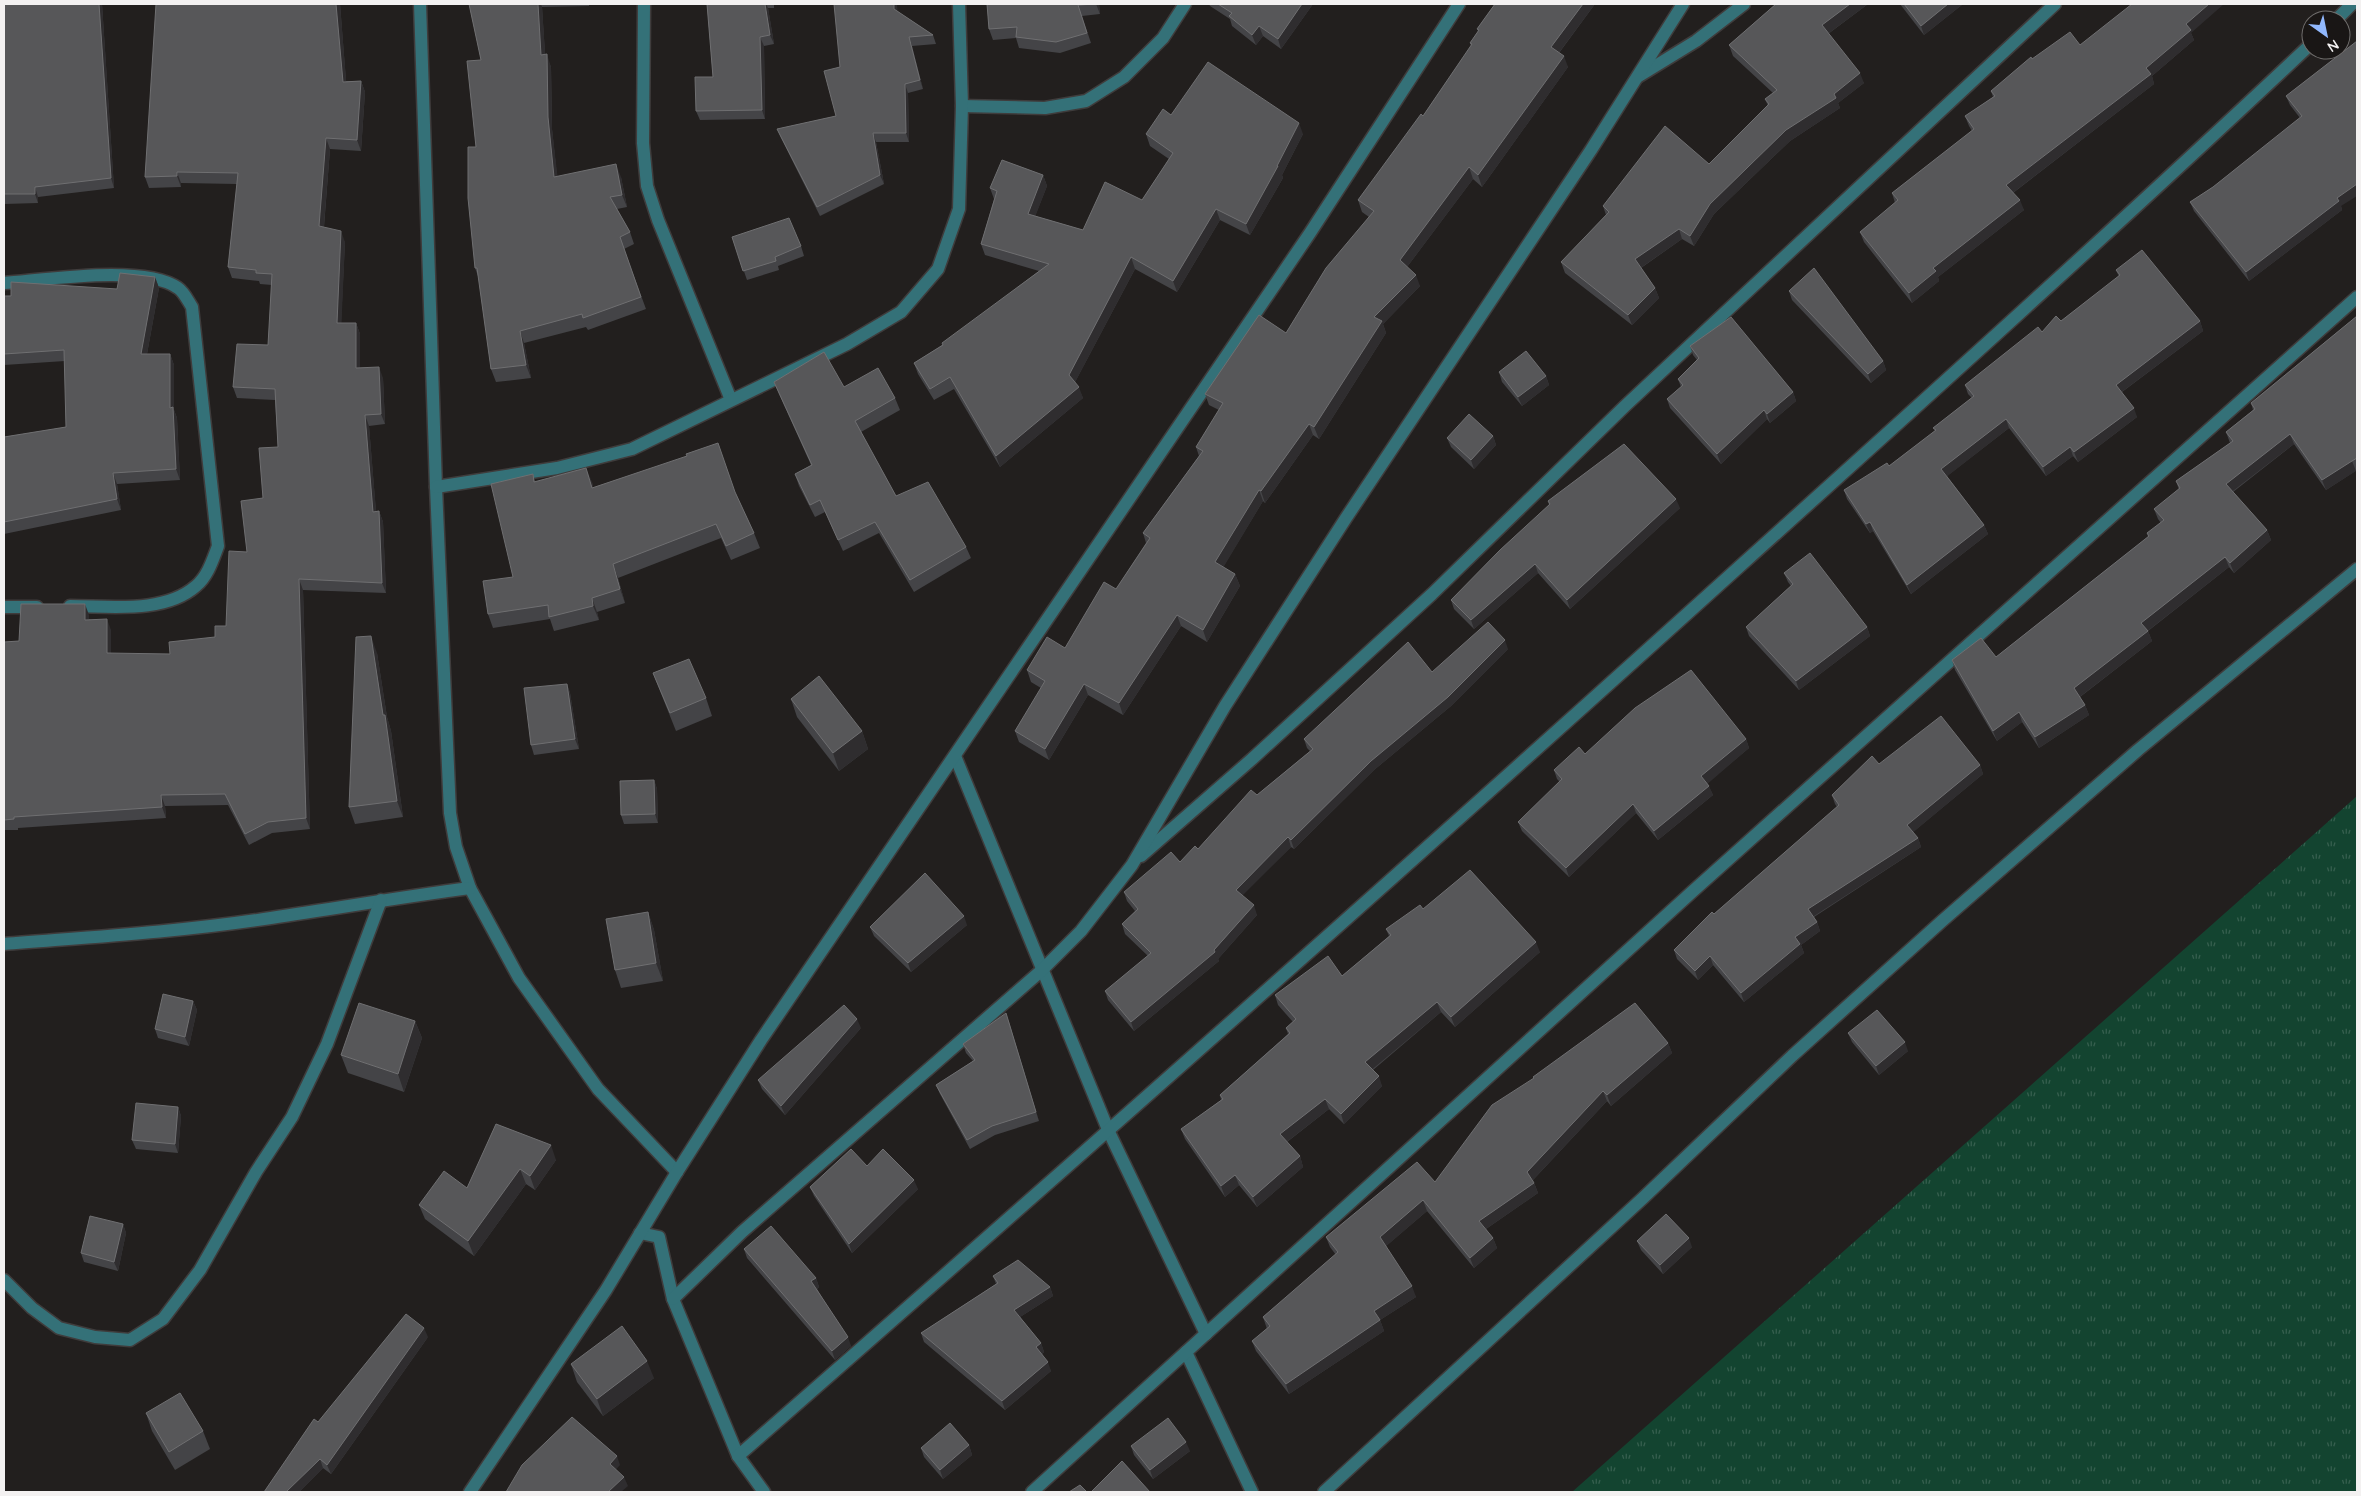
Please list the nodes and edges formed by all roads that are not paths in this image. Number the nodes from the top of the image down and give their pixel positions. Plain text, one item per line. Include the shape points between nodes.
1 (420, 4) edge
2 (644, 4) edge
3 (959, 4) edge
4 (1185, 4) edge
5 (1459, 4) edge
6 (1683, 4) edge
7 (1744, 4) edge
8 (2055, 4) edge
9 (2301, 53) edge
10 (1636, 78) junction
11 (962, 106) junction
12 (4, 283) edge
13 (2357, 297) edge
14 (731, 400) junction
15 (436, 487) junction
16 (2357, 569) edge
17 (4, 607) edge
18 (955, 756) junction
19 (1132, 865) junction
20 (470, 888) junction
21 (381, 900) junction
22 (4, 944) edge
23 (1042, 970) junction
24 (1109, 1132) junction
25 (677, 1172) junction
26 (640, 1233) junction
27 (4, 1280) edge
28 (673, 1299) junction
29 (1206, 1334) junction
30 (1186, 1352) junction
31 (738, 1456) junction
32 (470, 1492) edge
33 (764, 1492) edge
34 (1032, 1492) edge
35 (1252, 1492) edge
36 (1324, 1492) edge

1 - 15 street
2 - 14 street via 643,143 647,186
3 - 11 street
4 - 11 street via 1163,38 1124,77 1086,101 1045,108
5 - 18 street via 1304,241
6 - 10 street
7 - 10 street via 1696,41
8 - 19 street via 1632,400 1432,594
9 - 24 street via 2127,217
10 - 19 street via 1230,698
11 - 14 street via 959,209 938,269 901,312 847,344
12 - 17 street via 136,276 160,280 179,289 192,307 218,546 210,568 197,586 175,600 143,605
13 - 29 street via 1693,891
14 - 15 street via 632,449 557,468
15 - 20 street via 450,813 456,847
16 - 36 street via 2138,750 1935,928 1792,1056
18 - 23 street
18 - 25 street via 761,1040
19 - 23 street via 1080,931
20 - 21 street
20 - 25 street via 520,978 598,1089
21 - 22 street via 157,932
21 - 27 street via 327,1044 292,1117 256,1172 200,1270 163,1319 130,1340 95,1337 59,1328 32,1308
23 - 24 street
23 - 28 street via 742,1232
24 - 29 street
24 - 31 street
25 - 26 street
26 - 28 street via 659,1237
26 - 32 street via 606,1290
28 - 31 street
29 - 30 street
30 - 34 street
30 - 35 street
31 - 33 street

